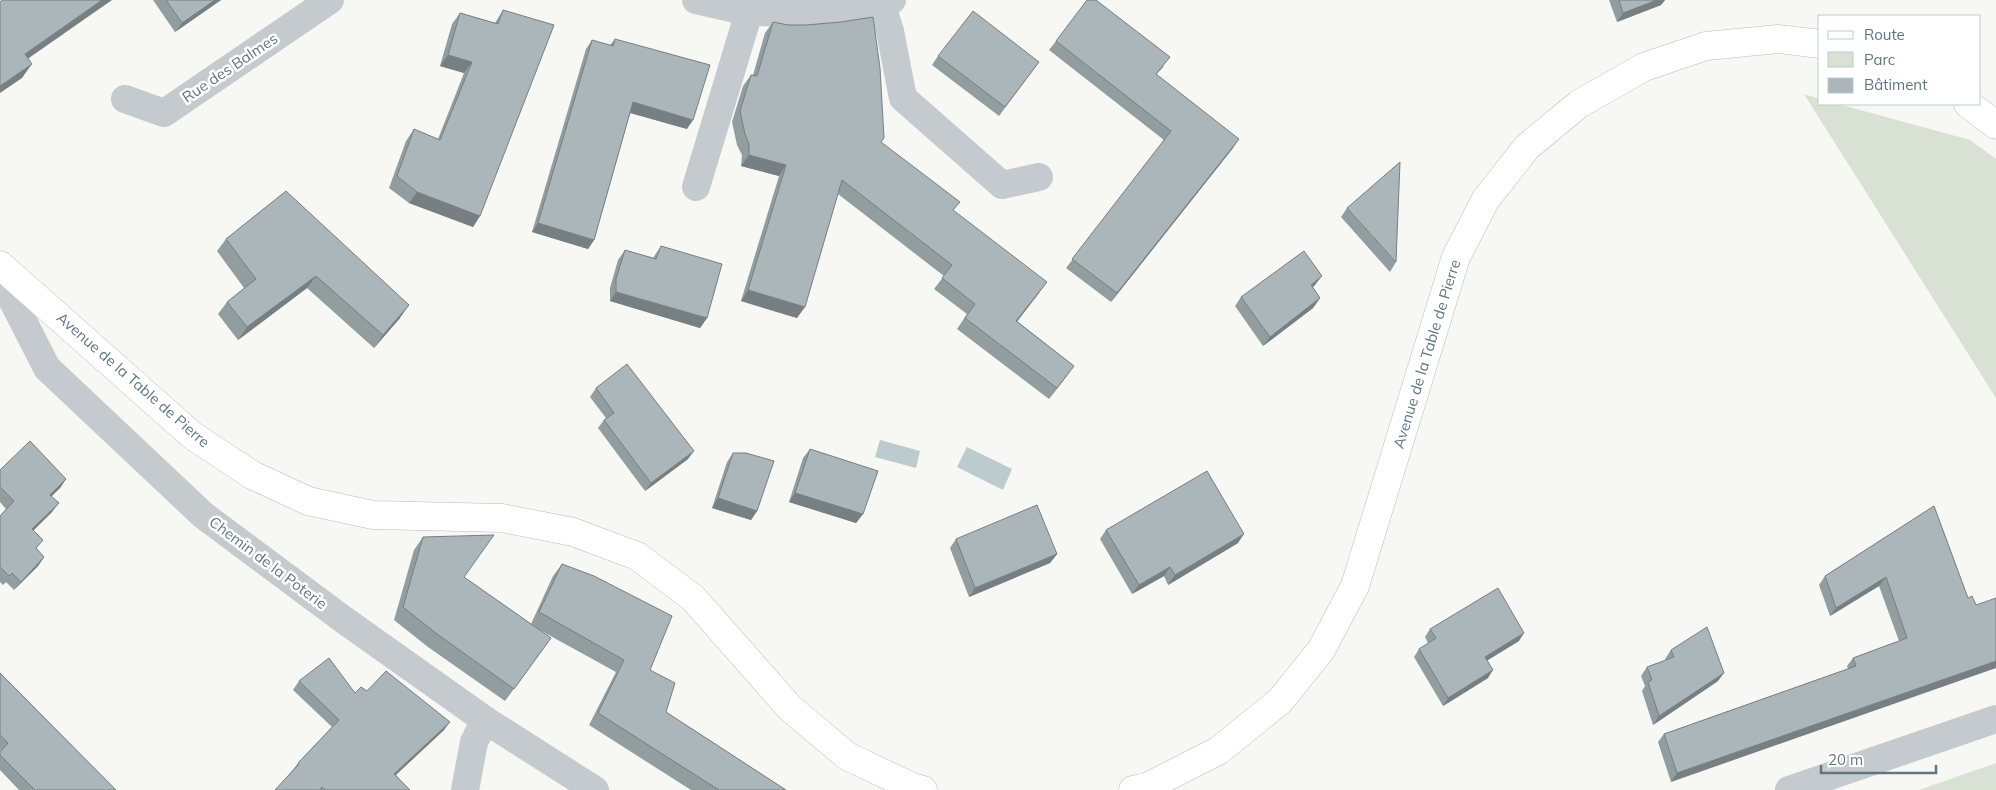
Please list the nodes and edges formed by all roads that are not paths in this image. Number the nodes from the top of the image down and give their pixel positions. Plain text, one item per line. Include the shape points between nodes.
1 (330, 0) edge
2 (696, 0) edge
3 (887, 3) edge
4 (748, 12) junction
5 (1818, 44) edge
6 (126, 100) dead end
7 (1969, 105) edge
8 (1996, 125) edge
9 (1039, 177) dead end
10 (696, 187) dead end
11 (0, 265) edge
12 (0, 276) edge
13 (1996, 719) edge
14 (485, 720) junction
15 (465, 790) edge
16 (595, 790) edge
17 (923, 790) edge
18 (1133, 790) edge
19 (1789, 790) edge

1 - 6 street, Rue des Balmes via 164,112
2 - 4 street
3 - 4 street via 814,13
3 - 9 street via 903,98 1002,185
4 - 10 street
5 - 18 main road, Avenue de la Table de Pierre via 1778,39 1706,46 1644,67 1579,104 1527,147 1486,199 1456,257 1355,586 1321,650 1280,701 1218,751 1147,787
7 - 8 main road
11 - 17 main road, Avenue de la Table de Pierre via 193,436 252,475 308,501 373,515 502,518 574,532 637,556 693,598 790,708 847,756
12 - 14 street, Chemin de la Poterie via 47,368 203,515
13 - 19 street
14 - 15 street via 474,742
14 - 16 street, Chemin de la Poterie

